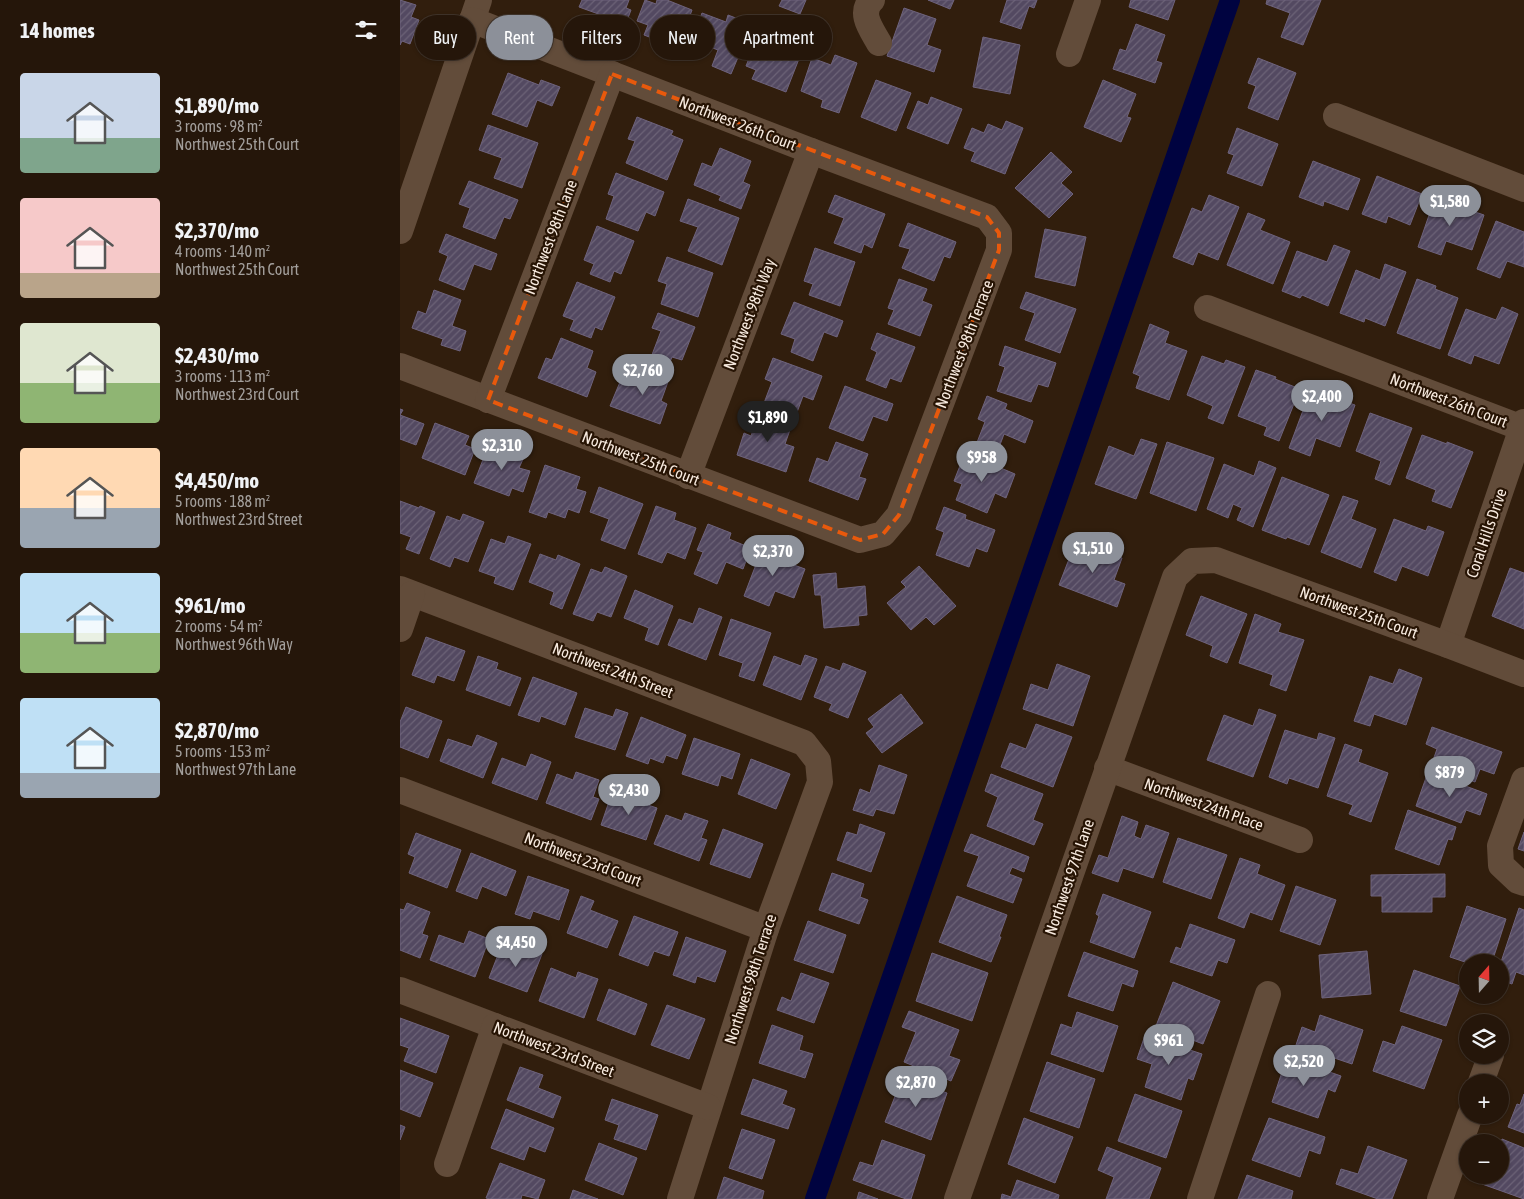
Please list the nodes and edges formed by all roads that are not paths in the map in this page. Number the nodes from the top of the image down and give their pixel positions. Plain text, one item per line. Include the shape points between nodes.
1 (1088, 0) edge
2 (868, 1) edge
3 (476, 10) edge
4 (879, 43) dead end
5 (1069, 54) dead end
6 (612, 74) junction
7 (1336, 116) dead end
8 (810, 151) junction
9 (1524, 189) edge
10 (400, 231) edge
11 (999, 233) joint
12 (1207, 308) dead end
13 (400, 366) edge
14 (488, 400) junction
15 (1523, 425) edge
16 (688, 476) junction
17 (883, 534) joint
18 (1192, 561) joint
19 (406, 592) edge
20 (400, 629) edge
21 (1448, 645) junction
22 (1524, 674) edge
23 (818, 761) joint
24 (1107, 768) junction
25 (1524, 780) edge
26 (400, 790) edge
27 (1300, 840) dead end
28 (1524, 883) edge
29 (766, 929) junction
30 (400, 990) edge
31 (1268, 994) dead end
32 (495, 1026) junction
33 (708, 1107) junction
34 (1467, 1124) edge
35 (447, 1164) dead end
36 (680, 1199) edge
37 (957, 1199) edge
38 (1200, 1199) edge
39 (1440, 1199) edge

1 - 5 street
2 - 4 street via 865,19
3 - 6 street, Northwest 26th Court
3 - 10 street
6 - 8 street, Northwest 26th Court
6 - 14 street, Northwest 98th Lane
7 - 9 street
8 - 11 street, Northwest 26th Court via 987,217
8 - 16 street, Northwest 98th Way
11 - 17 street, Northwest 98th Terrace via 999,250 900,515
12 - 15 street, Northwest 26th Court
13 - 14 street, Northwest 25th Court
14 - 16 street, Northwest 25th Court
15 - 21 street, Coral Hills Drive
16 - 17 street, Northwest 25th Court via 860,540
18 - 21 street, Northwest 25th Court via 1216,560
18 - 24 street, Northwest 97th Lane via 1175,577
19 - 20 street
19 - 23 street, Northwest 24th Street via 804,743
21 - 22 street, Northwest 25th Court
23 - 29 street, Northwest 98th Terrace via 820,782
24 - 27 street, Northwest 24th Place
24 - 37 street, Northwest 97th Lane
25 - 28 street via 1500,846 1501,865
26 - 29 street, Northwest 23rd Court
29 - 33 street, Northwest 98th Terrace
30 - 32 street, Northwest 23rd Street
31 - 38 street
32 - 33 street, Northwest 23rd Street
32 - 35 street
33 - 36 street, Northwest 98th Terrace
34 - 39 street

